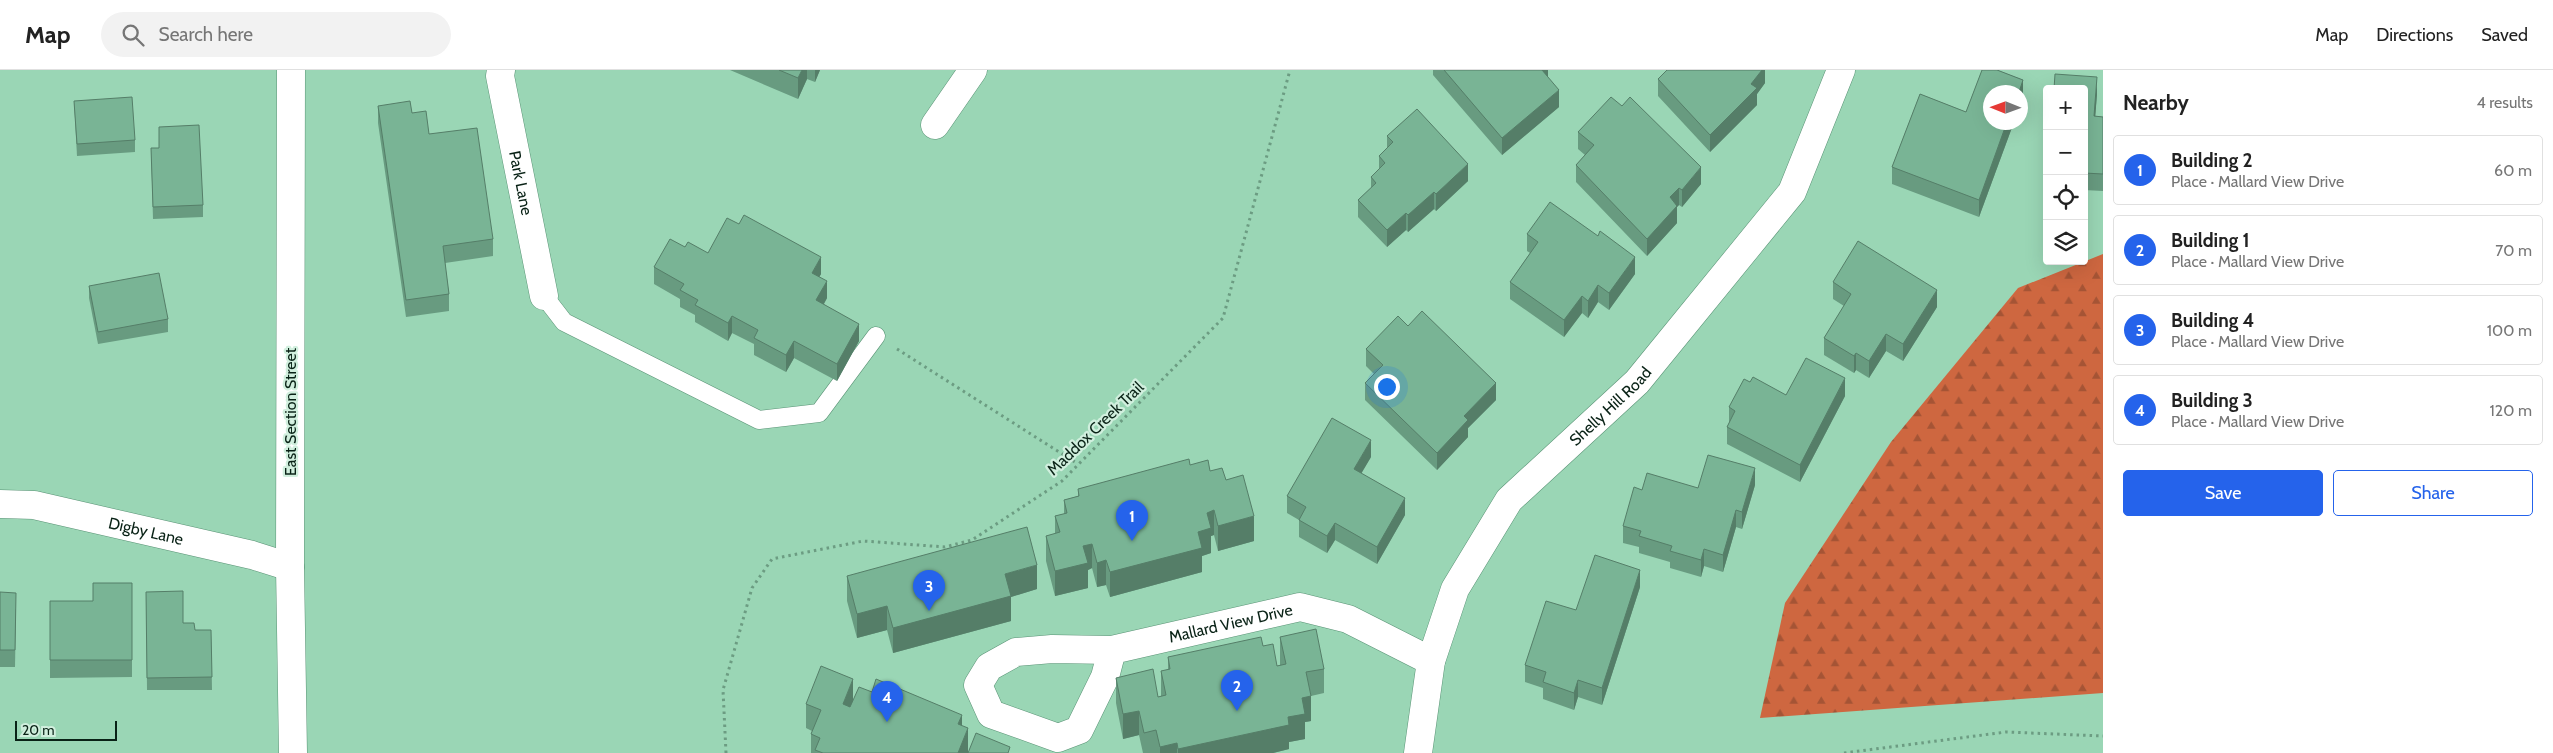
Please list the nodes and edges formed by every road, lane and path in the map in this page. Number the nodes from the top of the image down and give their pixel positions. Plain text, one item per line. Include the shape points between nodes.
1 (291, 70) edge
2 (501, 70) edge
3 (973, 70) edge
4 (1290, 70) edge
5 (1841, 70) edge
6 (935, 125) dead end
7 (544, 296) joint
8 (876, 336) joint
9 (1078, 464) junction
10 (0, 504) edge
11 (290, 567) junction
12 (1112, 650) junction
13 (1431, 661) junction
14 (2103, 736) edge
15 (293, 753) edge
16 (726, 753) edge
17 (1418, 753) edge
18 (1844, 753) edge

1 - 11 street, East Section Street
2 - 7 street, Park Lane
3 - 6 street
4 - 9 path, Maddox Creek Trail via 1223,318
5 - 13 street, Shelly Hill Road via 1792,192 1637,382 1509,500 1455,589
7 - 8 lane via 564,322 759,420 819,414
8 - 9 path
9 - 16 path, Maddox Creek Trail via 1062,481 972,540 945,547 863,541 772,559 752,588 723,690
10 - 11 street, Digby Lane via 34,506 252,555
11 - 15 street, East Section Street
12 - 12 street, Mallard View Drive via 1016,652 989,667 978,685 991,714 1058,738 1079,730 1105,678
12 - 13 street, Mallard View Drive via 1300,607 1348,619
13 - 17 street, Shelly Hill Road
14 - 18 path via 2006,732

